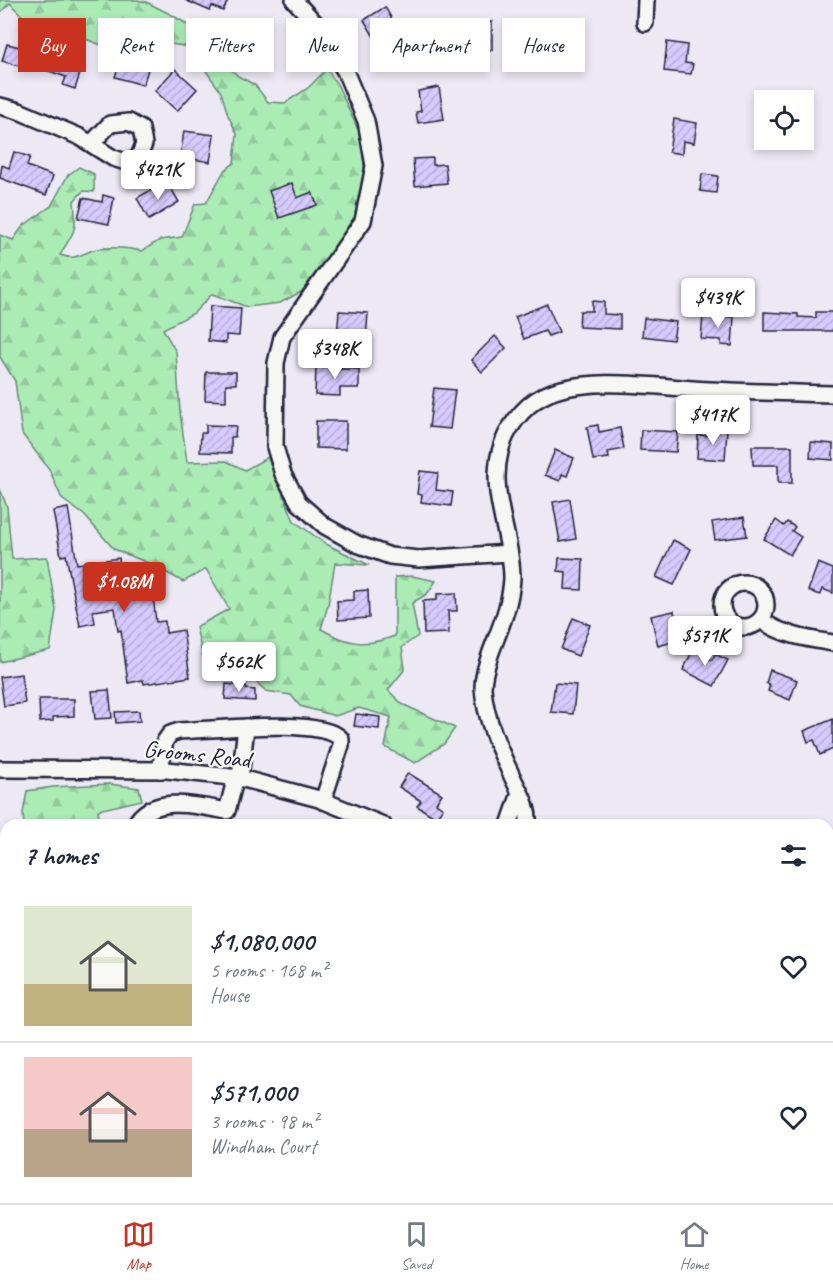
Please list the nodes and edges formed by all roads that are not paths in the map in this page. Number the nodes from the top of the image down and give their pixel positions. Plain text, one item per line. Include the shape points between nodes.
1 (294, 0) edge
2 (646, 0) edge
3 (645, 22) dead end
4 (0, 106) edge
5 (92, 144) dead end
6 (833, 394) edge
7 (509, 553) junction
8 (760, 620) dead end
9 (833, 643) edge
10 (246, 727) junction
11 (0, 769) edge
12 (160, 770) junction
13 (238, 777) junction
14 (520, 793) junction
15 (322, 801) junction
16 (227, 818) edge
17 (138, 819) edge
18 (368, 819) edge
19 (511, 819) edge
20 (527, 819) edge

1 - 7 street via 317,25 345,71 366,121 374,166 363,221 282,337 276,363 275,447 283,474 299,503 325,526 390,556 419,559
2 - 3 street
4 - 5 street
6 - 7 street via 598,384 542,396 514,424 500,451 497,491
7 - 14 street via 511,591 483,686 489,720
8 - 9 street via 772,628
10 - 12 street via 170,734
10 - 13 street
10 - 15 street via 295,727 338,735 341,745
11 - 12 street, Grooms Road
12 - 13 street, Grooms Road
13 - 15 street, Grooms Road
13 - 16 street
14 - 19 street
14 - 20 street
15 - 18 street, Grooms Road
16 - 17 street via 179,804 157,807

